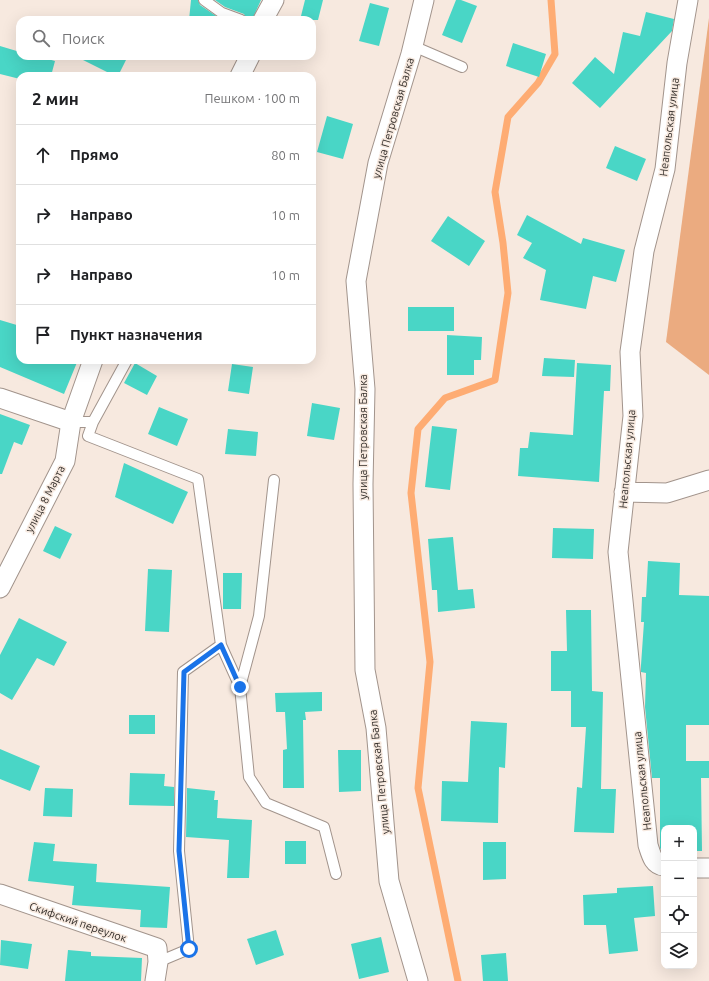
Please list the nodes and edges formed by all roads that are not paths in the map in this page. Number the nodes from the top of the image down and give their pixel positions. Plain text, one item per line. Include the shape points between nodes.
1 (204, 0) edge
2 (274, 0) edge
3 (424, 0) edge
4 (688, 0) edge
5 (230, 16) edge
6 (265, 16) edge
7 (413, 46) junction
8 (248, 60) edge
9 (462, 67) dead end
10 (242, 72) edge
11 (92, 364) edge
12 (125, 364) edge
13 (0, 398) edge
14 (71, 422) junction
15 (93, 422) junction
16 (274, 480) dead end
17 (709, 480) edge
18 (624, 492) junction
19 (0, 588) edge
20 (221, 645) junction
21 (240, 687) junction
22 (661, 866) edge
23 (697, 868) edge
24 (709, 868) edge
25 (336, 874) dead end
26 (0, 894) edge
27 (157, 970) edge
28 (418, 981) edge

1 - 5 lane
2 - 6 street
3 - 7 street, улица Петровская Балка
4 - 18 street, Неапольская улица via 677,63 665,169 644,252 630,352 633,416
7 - 9 lane
7 - 28 street, улица Петровская Балка via 378,163 356,281 365,389 365,670 376,728 389,881
8 - 10 street
11 - 14 street, улица 8 Марта
12 - 15 lane
13 - 14 street
14 - 15 lane
14 - 19 street, улица 8 Марта via 65,461
15 - 20 lane via 88,436 198,479
16 - 21 lane via 259,616
17 - 18 street via 668,494
18 - 22 street, Неапольская улица via 618,552 648,845 654,860
20 - 21 lane
20 - 27 lane via 184,672 179,851 189,949
21 - 25 lane via 248,777 266,803 324,827
23 - 24 street
26 - 27 street, Скифский переулок

